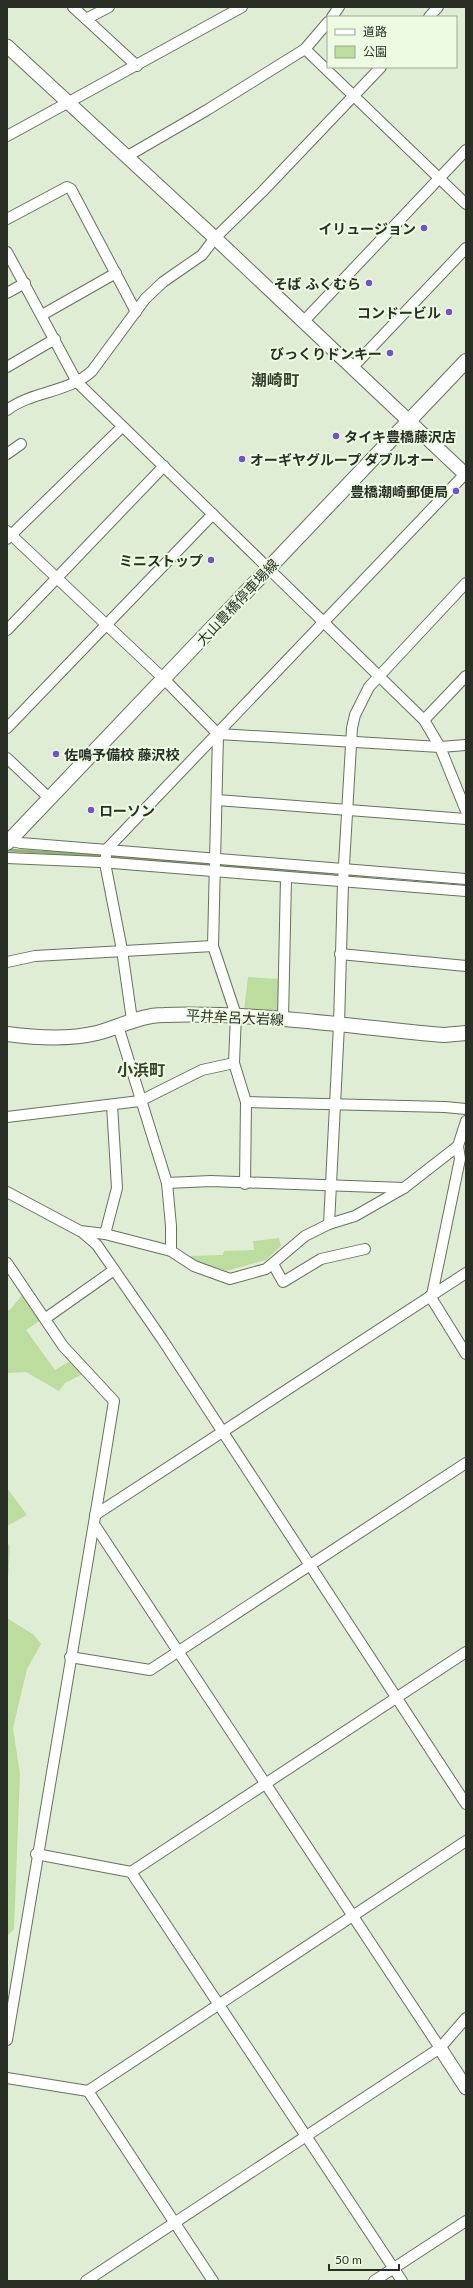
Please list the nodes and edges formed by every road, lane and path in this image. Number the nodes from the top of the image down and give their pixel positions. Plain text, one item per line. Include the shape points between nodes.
1 (73, 7) edge
2 (109, 7) edge
3 (242, 7) edge
4 (339, 7) edge
5 (438, 7) edge
6 (333, 16) edge
7 (429, 16) edge
8 (86, 19) junction
9 (327, 23) edge
10 (7, 46) edge
11 (305, 49) junction
12 (137, 66) junction
13 (380, 68) edge
14 (353, 96) junction
15 (68, 103) junction
16 (7, 136) edge
17 (466, 150) edge
18 (126, 156) junction
19 (439, 178) junction
20 (466, 204) edge
21 (7, 219) edge
22 (215, 238) junction
23 (466, 248) edge
24 (7, 252) edge
25 (116, 274) junction
26 (25, 283) junction
27 (7, 293) edge
28 (136, 312) junction
29 (42, 315) junction
30 (303, 322) junction
31 (56, 339) junction
32 (466, 360) edge
33 (7, 367) edge
34 (352, 368) junction
35 (77, 382) junction
36 (7, 410) edge
37 (409, 421) junction
38 (122, 427) junction
39 (21, 444) dead end
40 (7, 454) edge
41 (164, 466) junction
42 (466, 474) edge
43 (213, 514) junction
44 (8, 535) edge
45 (268, 568) junction
46 (56, 577) junction
47 (466, 583) edge
48 (323, 621) junction
49 (106, 625) junction
50 (7, 630) edge
51 (378, 676) junction
52 (466, 676) edge
53 (164, 679) junction
54 (424, 720) junction
55 (7, 728) edge
56 (218, 734) junction
57 (350, 742) junction
58 (466, 745) edge
59 (440, 747) junction
60 (7, 758) edge
61 (50, 798) junction
62 (217, 800) junction
63 (346, 810) junction
64 (466, 811) edge
65 (466, 819) edge
66 (8, 841) edge
67 (107, 850) junction
68 (7, 858) edge
69 (215, 858) junction
70 (105, 863) junction
71 (344, 868) junction
72 (215, 871) junction
73 (286, 878) junction
74 (466, 878) edge
75 (342, 882) junction
76 (466, 891) edge
77 (213, 946) junction
78 (122, 950) junction
79 (340, 954) junction
80 (7, 962) edge
81 (466, 966) edge
82 (236, 1015) junction
83 (282, 1019) junction
84 (132, 1020) junction
85 (118, 1026) junction
86 (339, 1026) junction
87 (466, 1033) edge
88 (7, 1034) edge
89 (234, 1063) junction
90 (140, 1101) junction
91 (246, 1102) junction
92 (334, 1104) junction
93 (112, 1106) junction
94 (466, 1110) edge
95 (7, 1118) edge
96 (466, 1121) edge
97 (458, 1146) junction
98 (167, 1183) junction
99 (245, 1184) junction
100 (330, 1186) junction
101 (404, 1188) junction
102 (7, 1192) edge
103 (329, 1224) junction
104 (80, 1231) junction
105 (105, 1234) junction
106 (365, 1249) dead end
107 (171, 1251) junction
108 (7, 1264) edge
109 (273, 1264) junction
110 (114, 1270) junction
111 (466, 1273) edge
112 (431, 1296) junction
113 (46, 1318) junction
114 (466, 1354) edge
115 (223, 1432) junction
116 (466, 1463) edge
117 (95, 1520) junction
118 (311, 1565) junction
119 (177, 1652) junction
120 (466, 1652) edge
121 (70, 1657) junction
122 (395, 1698) junction
123 (265, 1784) junction
124 (466, 1804) edge
125 (466, 1841) edge
126 (36, 1854) junction
127 (132, 1872) junction
128 (352, 1916) junction
129 (219, 2004) junction
130 (466, 2018) edge
131 (7, 2040) edge
132 (440, 2048) junction
133 (7, 2078) edge
134 (466, 2088) edge
135 (88, 2091) junction
136 (307, 2136) junction
137 (466, 2221) edge
138 (173, 2222) junction
139 (394, 2269) junction
140 (86, 2281) edge
141 (212, 2281) edge
142 (374, 2281) edge
143 (402, 2281) edge

1 - 8 street
2 - 8 street
3 - 12 street
4 - 6 street
5 - 7 street
8 - 12 street
9 - 11 street
10 - 15 street
11 - 14 street
11 - 18 street via 207,110
12 - 15 street
13 - 14 street
14 - 19 street
14 - 22 street
15 - 16 street
15 - 18 street
17 - 19 street
18 - 22 street
19 - 20 street
19 - 30 street
21 - 25 street via 67,187 71,189
22 - 28 street via 202,255 163,282
22 - 30 street
23 - 34 street
24 - 26 street
25 - 28 street
25 - 29 street
26 - 27 street
26 - 29 street
28 - 35 street via 92,371
29 - 31 street
30 - 34 street
31 - 33 street
31 - 35 street
32 - 37 main road, 大山豊橋停車場線
34 - 37 street
35 - 36 street via 23,400
35 - 38 street
37 - 42 street
37 - 45 main road, 大山豊橋停車場線
38 - 41 street
38 - 44 street
39 - 40 street
41 - 43 street
41 - 46 street
42 - 48 street
43 - 45 street
43 - 49 street
44 - 46 street
45 - 48 street
45 - 53 main road, 大山豊橋停車場線
46 - 49 street
46 - 50 street
47 - 51 street
48 - 51 street
48 - 56 street
49 - 53 street
49 - 55 street
51 - 54 street
51 - 57 street via 369,687 355,715
52 - 54 street
53 - 56 street
53 - 61 main road, 大山豊橋停車場線
54 - 59 street
56 - 57 street
56 - 62 street
56 - 67 street
57 - 59 street
57 - 63 street
58 - 59 street
59 - 64 street
60 - 61 street
61 - 66 main road, 大山豊橋停車場線
62 - 63 street
62 - 69 street
63 - 65 street
63 - 71 street
66 - 67 street
67 - 69 street
67 - 70 street
68 - 70 street
69 - 71 street
69 - 72 street
70 - 72 street
70 - 78 street
71 - 74 street
71 - 75 street
72 - 73 street
72 - 77 street
73 - 75 street
73 - 83 street
75 - 76 street
75 - 79 street
77 - 78 street
77 - 82 street
78 - 80 street via 35,956
78 - 84 street
79 - 81 street
79 - 86 street
82 - 83 main road, 平井牟呂大岩線
82 - 84 main road, 平井牟呂大岩線 via 162,1015
82 - 89 street
83 - 86 main road, 平井牟呂大岩線
84 - 85 main road, 平井牟呂大岩線
85 - 88 main road, 平井牟呂大岩線 via 79,1036 29,1037
85 - 90 street
86 - 87 main road, 平井牟呂大岩線 via 444,1035
86 - 92 street
89 - 90 street via 202,1070
89 - 91 street
90 - 93 street
90 - 98 street
91 - 92 street
91 - 99 street
92 - 94 street via 445,1107
92 - 100 street
93 - 95 street
93 - 105 street via 117,1188
96 - 97 street
97 - 101 street
97 - 112 street via 460,1159
98 - 99 street via 211,1181
98 - 107 street
99 - 100 street
100 - 101 street
100 - 103 street
101 - 103 street via 355,1216
102 - 104 street
103 - 109 street via 305,1236
104 - 105 street
104 - 110 street via 97,1245
105 - 107 street
106 - 109 street via 321,1259 283,1282
107 - 109 street via 194,1266 230,1280 266,1269
108 - 113 street
110 - 113 street
110 - 115 street
111 - 112 street
112 - 114 street
112 - 115 street
113 - 117 street via 63,1346 114,1401
115 - 117 street
115 - 118 street
116 - 118 street
117 - 119 street
117 - 121 street
118 - 119 street
118 - 122 street
119 - 121 street via 150,1670
119 - 123 street
120 - 122 street
121 - 126 street
122 - 123 street
122 - 124 street
123 - 127 street
123 - 128 street
125 - 128 street
126 - 127 street
126 - 131 street
127 - 129 street
128 - 129 street
128 - 132 street
129 - 135 street
129 - 136 street
130 - 132 street
132 - 134 street
132 - 136 street
133 - 135 street
135 - 138 street
136 - 138 street
136 - 139 street
137 - 139 street
138 - 140 street
138 - 141 street
139 - 142 street
139 - 143 street

